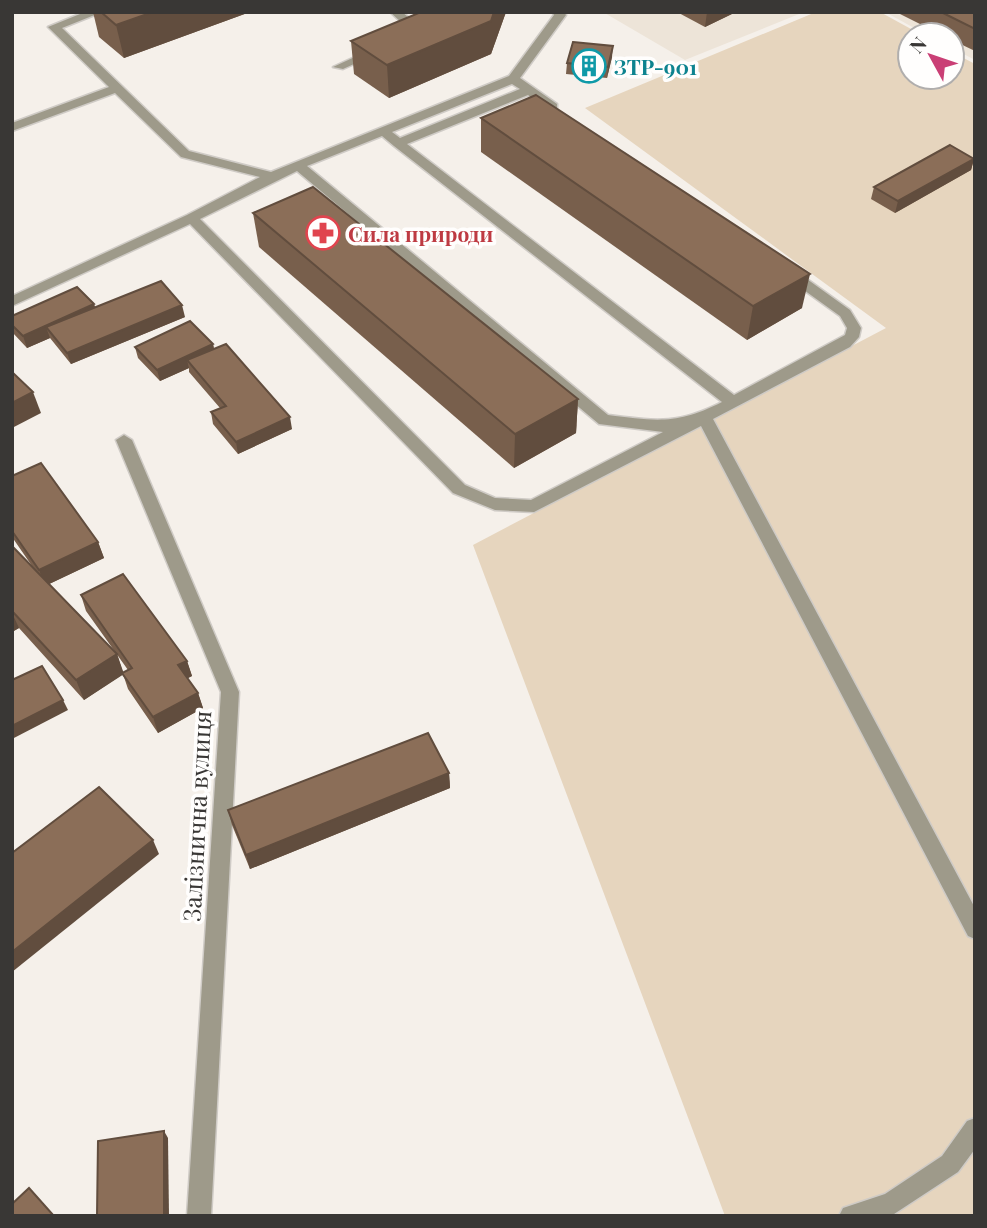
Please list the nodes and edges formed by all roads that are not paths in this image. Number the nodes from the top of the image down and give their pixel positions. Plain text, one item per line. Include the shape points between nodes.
1 (97, 12) edge
2 (395, 12) edge
3 (557, 12) edge
4 (339, 67) dead end
5 (513, 79) junction
6 (118, 89) junction
7 (529, 90) junction
8 (562, 114) edge
9 (12, 127) edge
10 (383, 131) junction
11 (398, 144) junction
12 (299, 166) junction
13 (272, 176) junction
14 (192, 218) junction
15 (775, 263) edge
16 (12, 302) edge
17 (732, 402) junction
18 (705, 418) junction
19 (124, 440) dead end
20 (975, 929) edge
21 (975, 1129) edge
22 (199, 1216) edge
23 (851, 1216) edge

1 - 6 street via 54,27
2 - 4 street via 408,22 399,40
3 - 5 street
5 - 7 street
5 - 10 street
6 - 9 street
6 - 13 street via 185,154
7 - 8 street
7 - 11 street
10 - 11 street
10 - 12 street
11 - 17 street
12 - 13 street
12 - 18 street via 604,419 661,427
13 - 14 street
14 - 16 street
14 - 18 street via 459,489 478,500 516,508 534,506
15 - 17 street via 845,313 854,328 852,337
17 - 18 street
18 - 20 street
19 - 22 street, Залізнична вулиця via 229,692
21 - 23 street via 950,1164 891,1204

